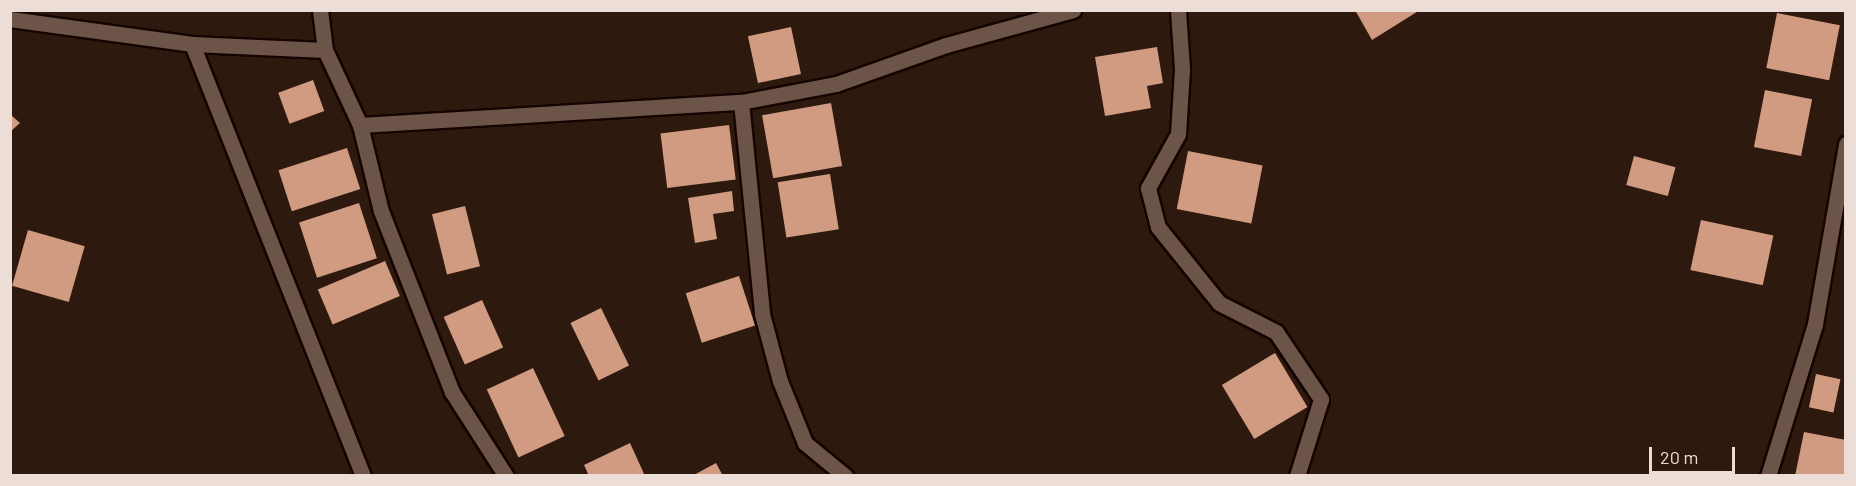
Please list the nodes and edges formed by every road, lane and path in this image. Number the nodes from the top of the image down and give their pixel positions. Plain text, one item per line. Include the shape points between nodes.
1 (320, 10) edge
2 (1073, 10) edge
3 (1178, 10) edge
4 (10, 19) edge
5 (192, 44) junction
6 (325, 50) junction
7 (741, 102) junction
8 (360, 125) junction
9 (1845, 144) edge
10 (363, 476) edge
11 (506, 476) edge
12 (845, 476) edge
13 (1297, 476) edge
14 (1768, 476) edge

1 - 6 street
2 - 7 street via 946,45 836,84
3 - 13 street via 1182,69 1178,134 1148,188 1158,227 1219,303 1276,332 1321,399
4 - 5 street
5 - 6 street
5 - 10 street
6 - 8 street
7 - 8 street
7 - 12 street via 762,314 780,381 805,443
8 - 11 street via 381,211 452,392
9 - 14 street via 1815,324

